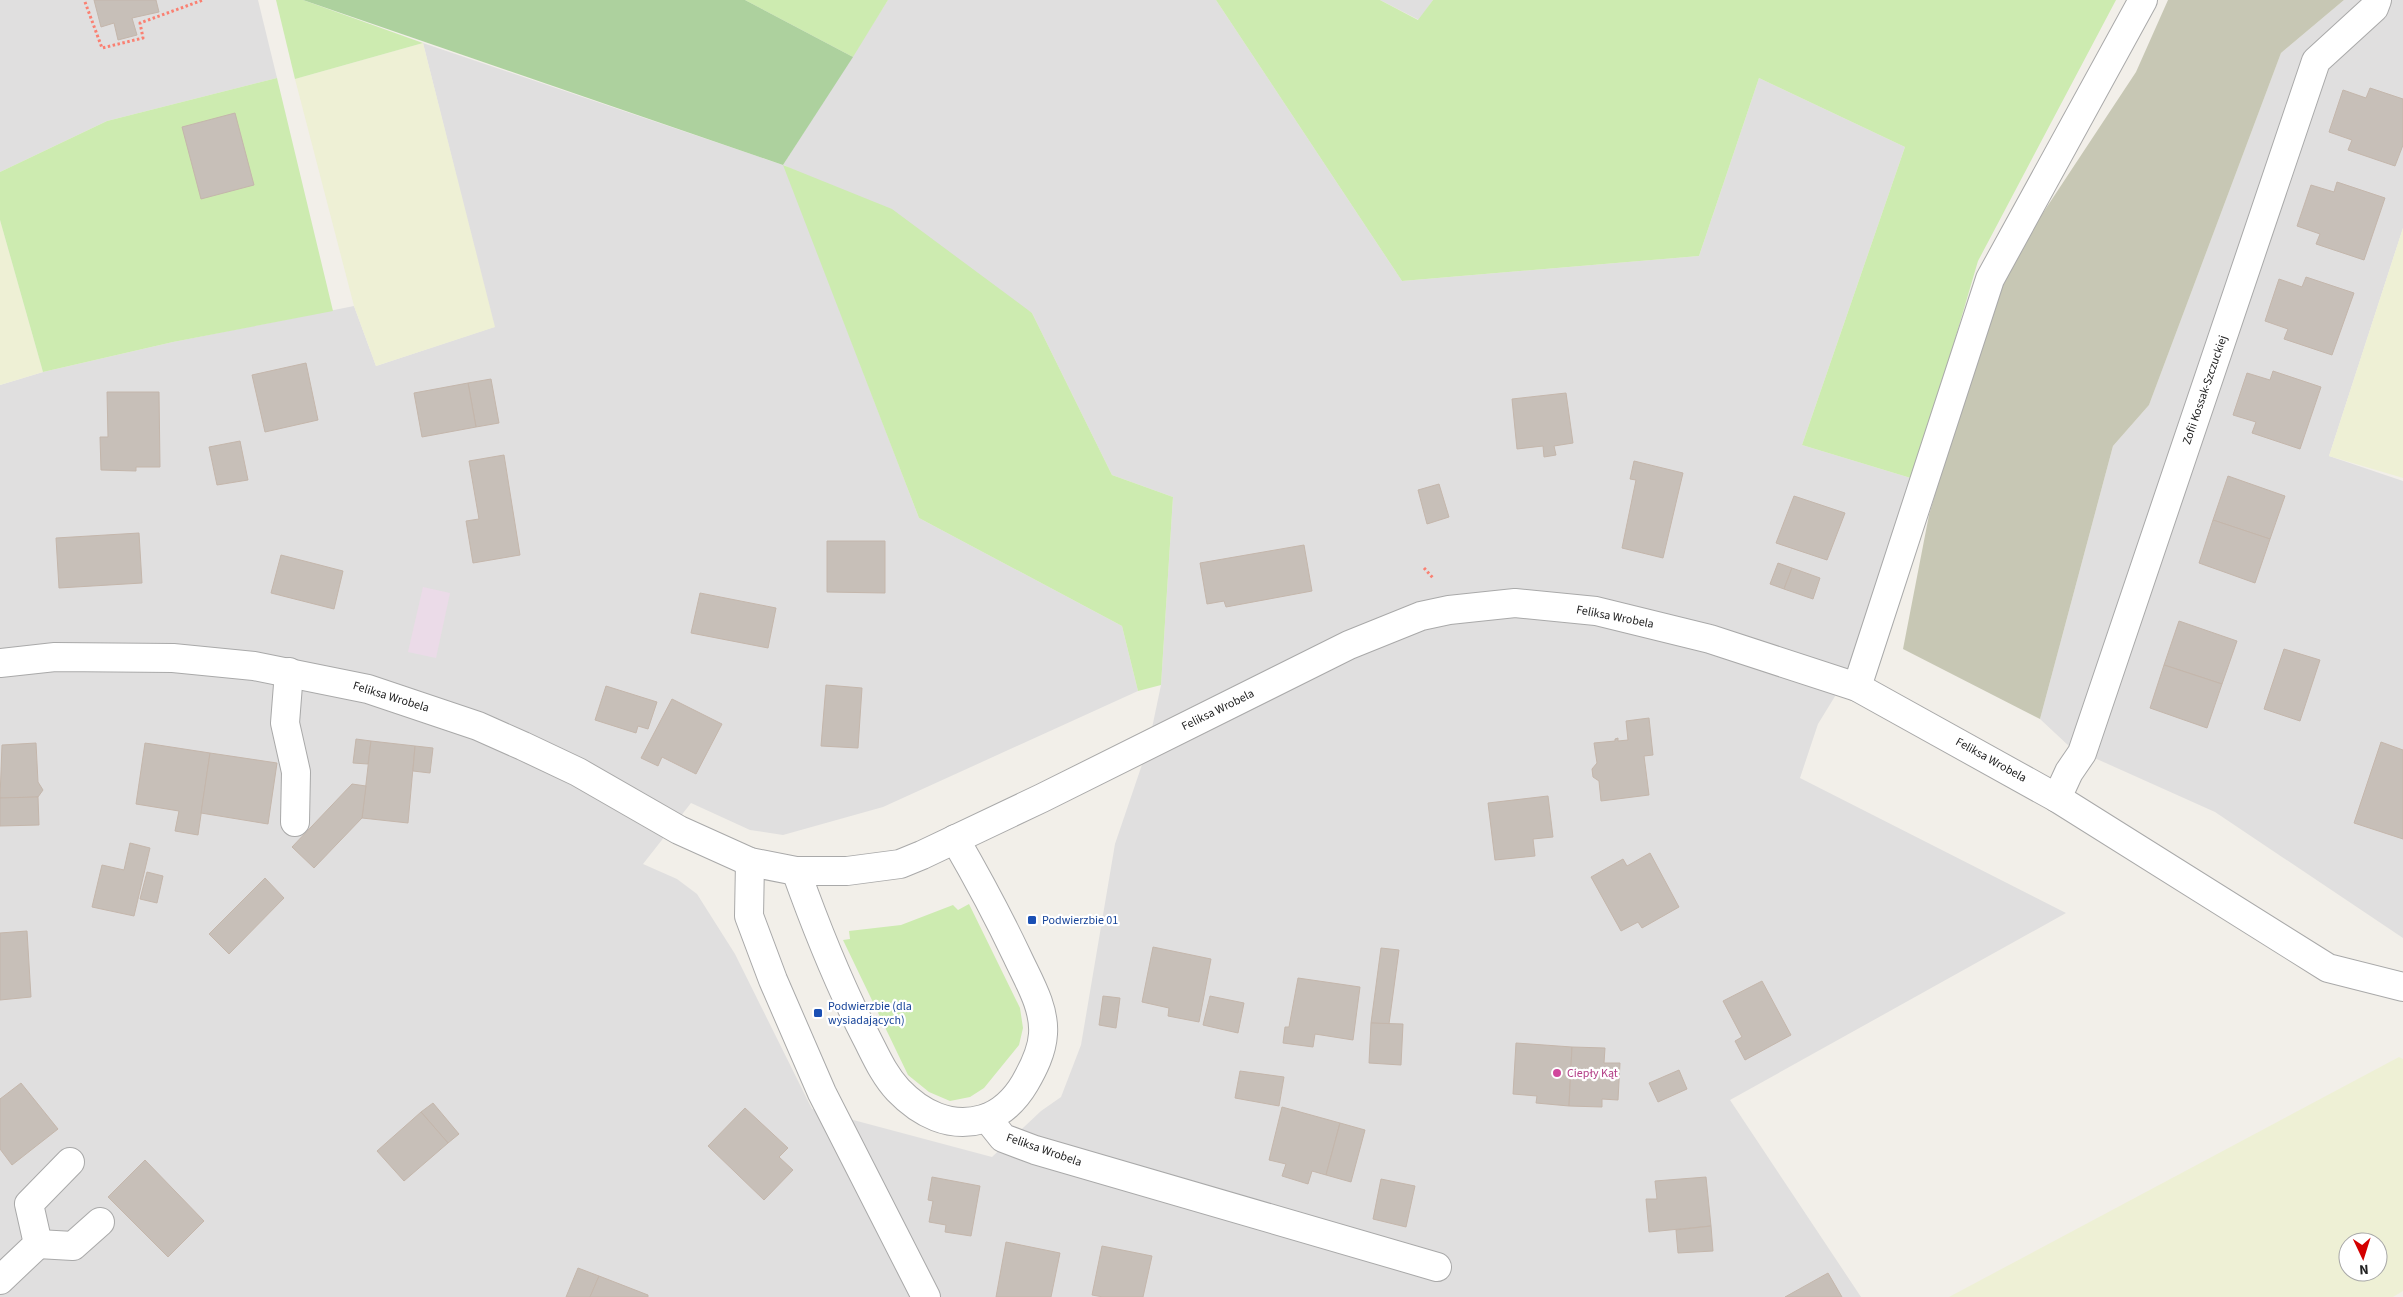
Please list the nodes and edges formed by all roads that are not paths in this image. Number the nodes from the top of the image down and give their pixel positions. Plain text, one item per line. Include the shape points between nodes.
1 (2143, 0) edge
2 (2376, 0) edge
3 (0, 663) edge
4 (288, 672) junction
5 (1857, 687) junction
6 (2057, 798) junction
7 (295, 822) dead end
8 (955, 839) junction
9 (750, 862) junction
10 (796, 871) junction
11 (2403, 986) edge
12 (987, 1118) junction
13 (70, 1162) dead end
14 (100, 1222) dead end
15 (38, 1244) junction
16 (1437, 1267) dead end
17 (0, 1280) edge
18 (926, 1297) edge

1 - 5 street via 1990,279
2 - 6 street, Zofii Kossak-Szczuckiej via 2374,8 2316,62 2082,753
3 - 4 street, Feliksa Wrobela via 55,657 136,657 212,661
4 - 7 street via 285,723 296,772
4 - 9 street, Feliksa Wrobela via 368,688 478,726 578,772 679,830
5 - 6 street, Feliksa Wrobela
5 - 8 street, Feliksa Wrobela via 1710,639 1596,611 1514,603 1449,610 1398,624 1349,646
6 - 11 street, Feliksa Wrobela via 2328,968
8 - 10 street, Feliksa Wrobela via 900,864 847,871
8 - 12 street via 1006,935 1042,1017 1043,1035 1033,1070 1017,1097
9 - 10 street, Feliksa Wrobela
9 - 18 street via 748,916 773,980 822,1093
10 - 12 street via 824,947 887,1077 913,1104 930,1115 959,1121
12 - 16 street, Feliksa Wrobela via 1003,1138 1035,1150
13 - 15 street via 29,1204
14 - 15 street via 73,1246
15 - 17 street

